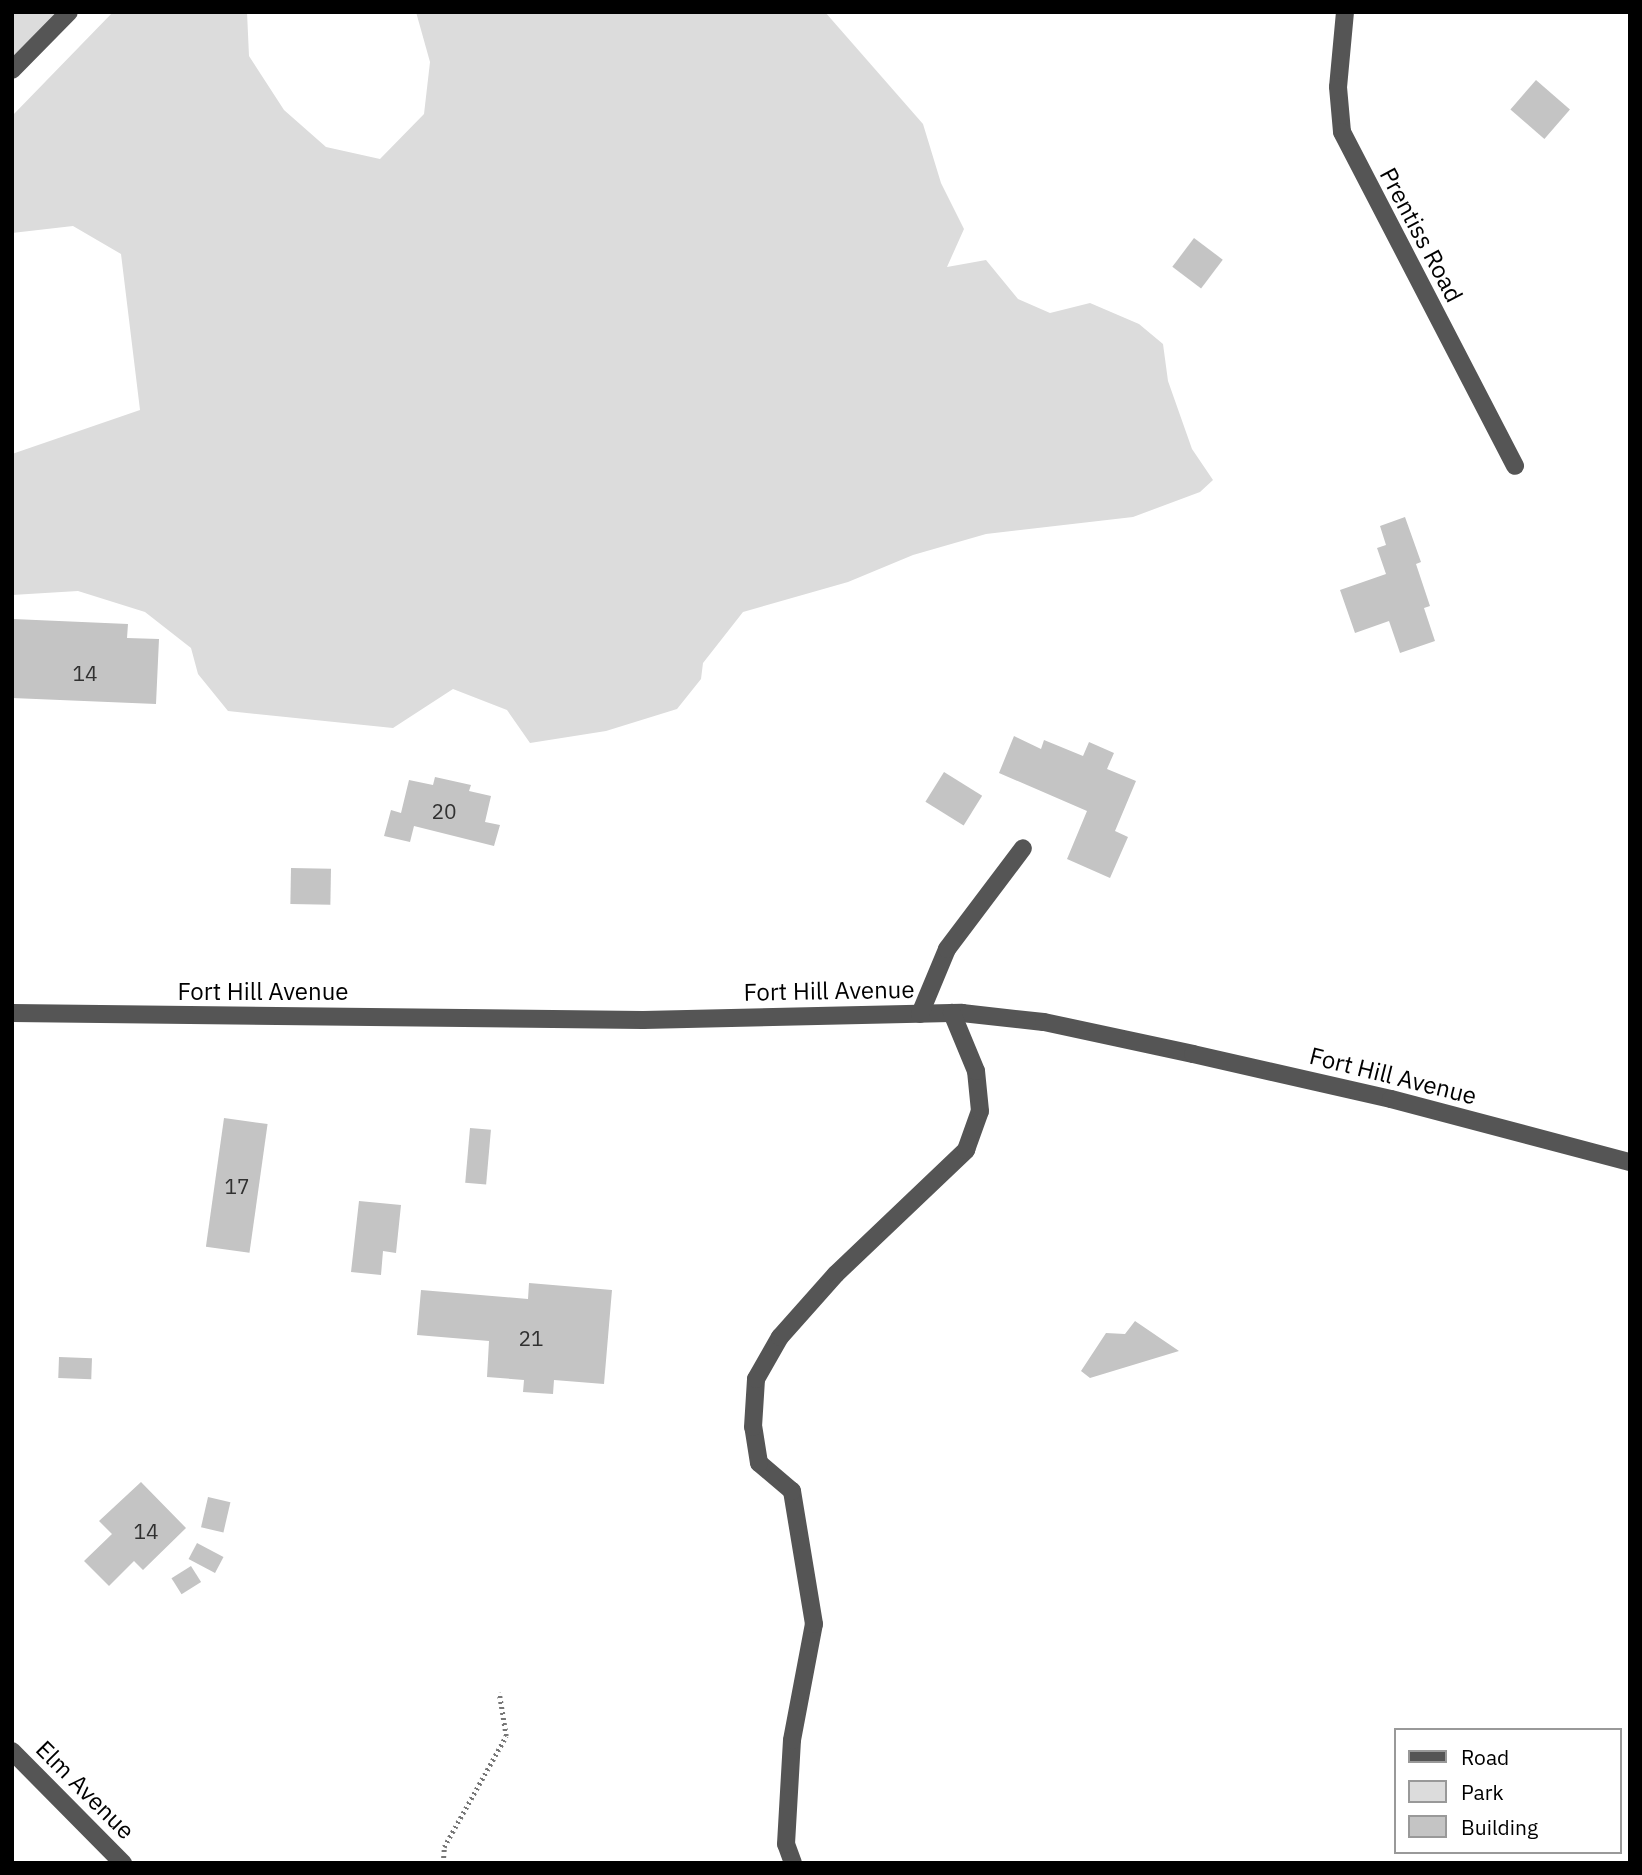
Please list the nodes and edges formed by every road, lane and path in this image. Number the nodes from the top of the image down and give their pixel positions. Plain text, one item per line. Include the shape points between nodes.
1 (69, 12) edge
2 (1345, 12) edge
3 (12, 70) edge
4 (1515, 466) dead end
5 (1023, 848) dead end
6 (12, 1013) edge
7 (952, 1013) junction
8 (920, 1014) junction
9 (1630, 1162) edge
10 (499, 1693) dead end
11 (12, 1751) edge
12 (123, 1863) edge
13 (443, 1863) edge
14 (793, 1863) edge

1 - 3 street
2 - 4 street, Prentiss Road via 1338,86 1342,132
5 - 8 street via 947,949
6 - 8 street, Fort Hill Avenue via 643,1020
7 - 8 street, Fort Hill Avenue
7 - 9 street, Fort Hill Avenue via 1044,1022 1193,1054 1391,1098
7 - 14 street via 976,1071 979,1111 966,1150 836,1274 780,1337 756,1379 753,1427 759,1463 792,1491 814,1624 792,1740 786,1844
10 - 13 path via 506,1736 443,1847
11 - 12 street, Elm Avenue

